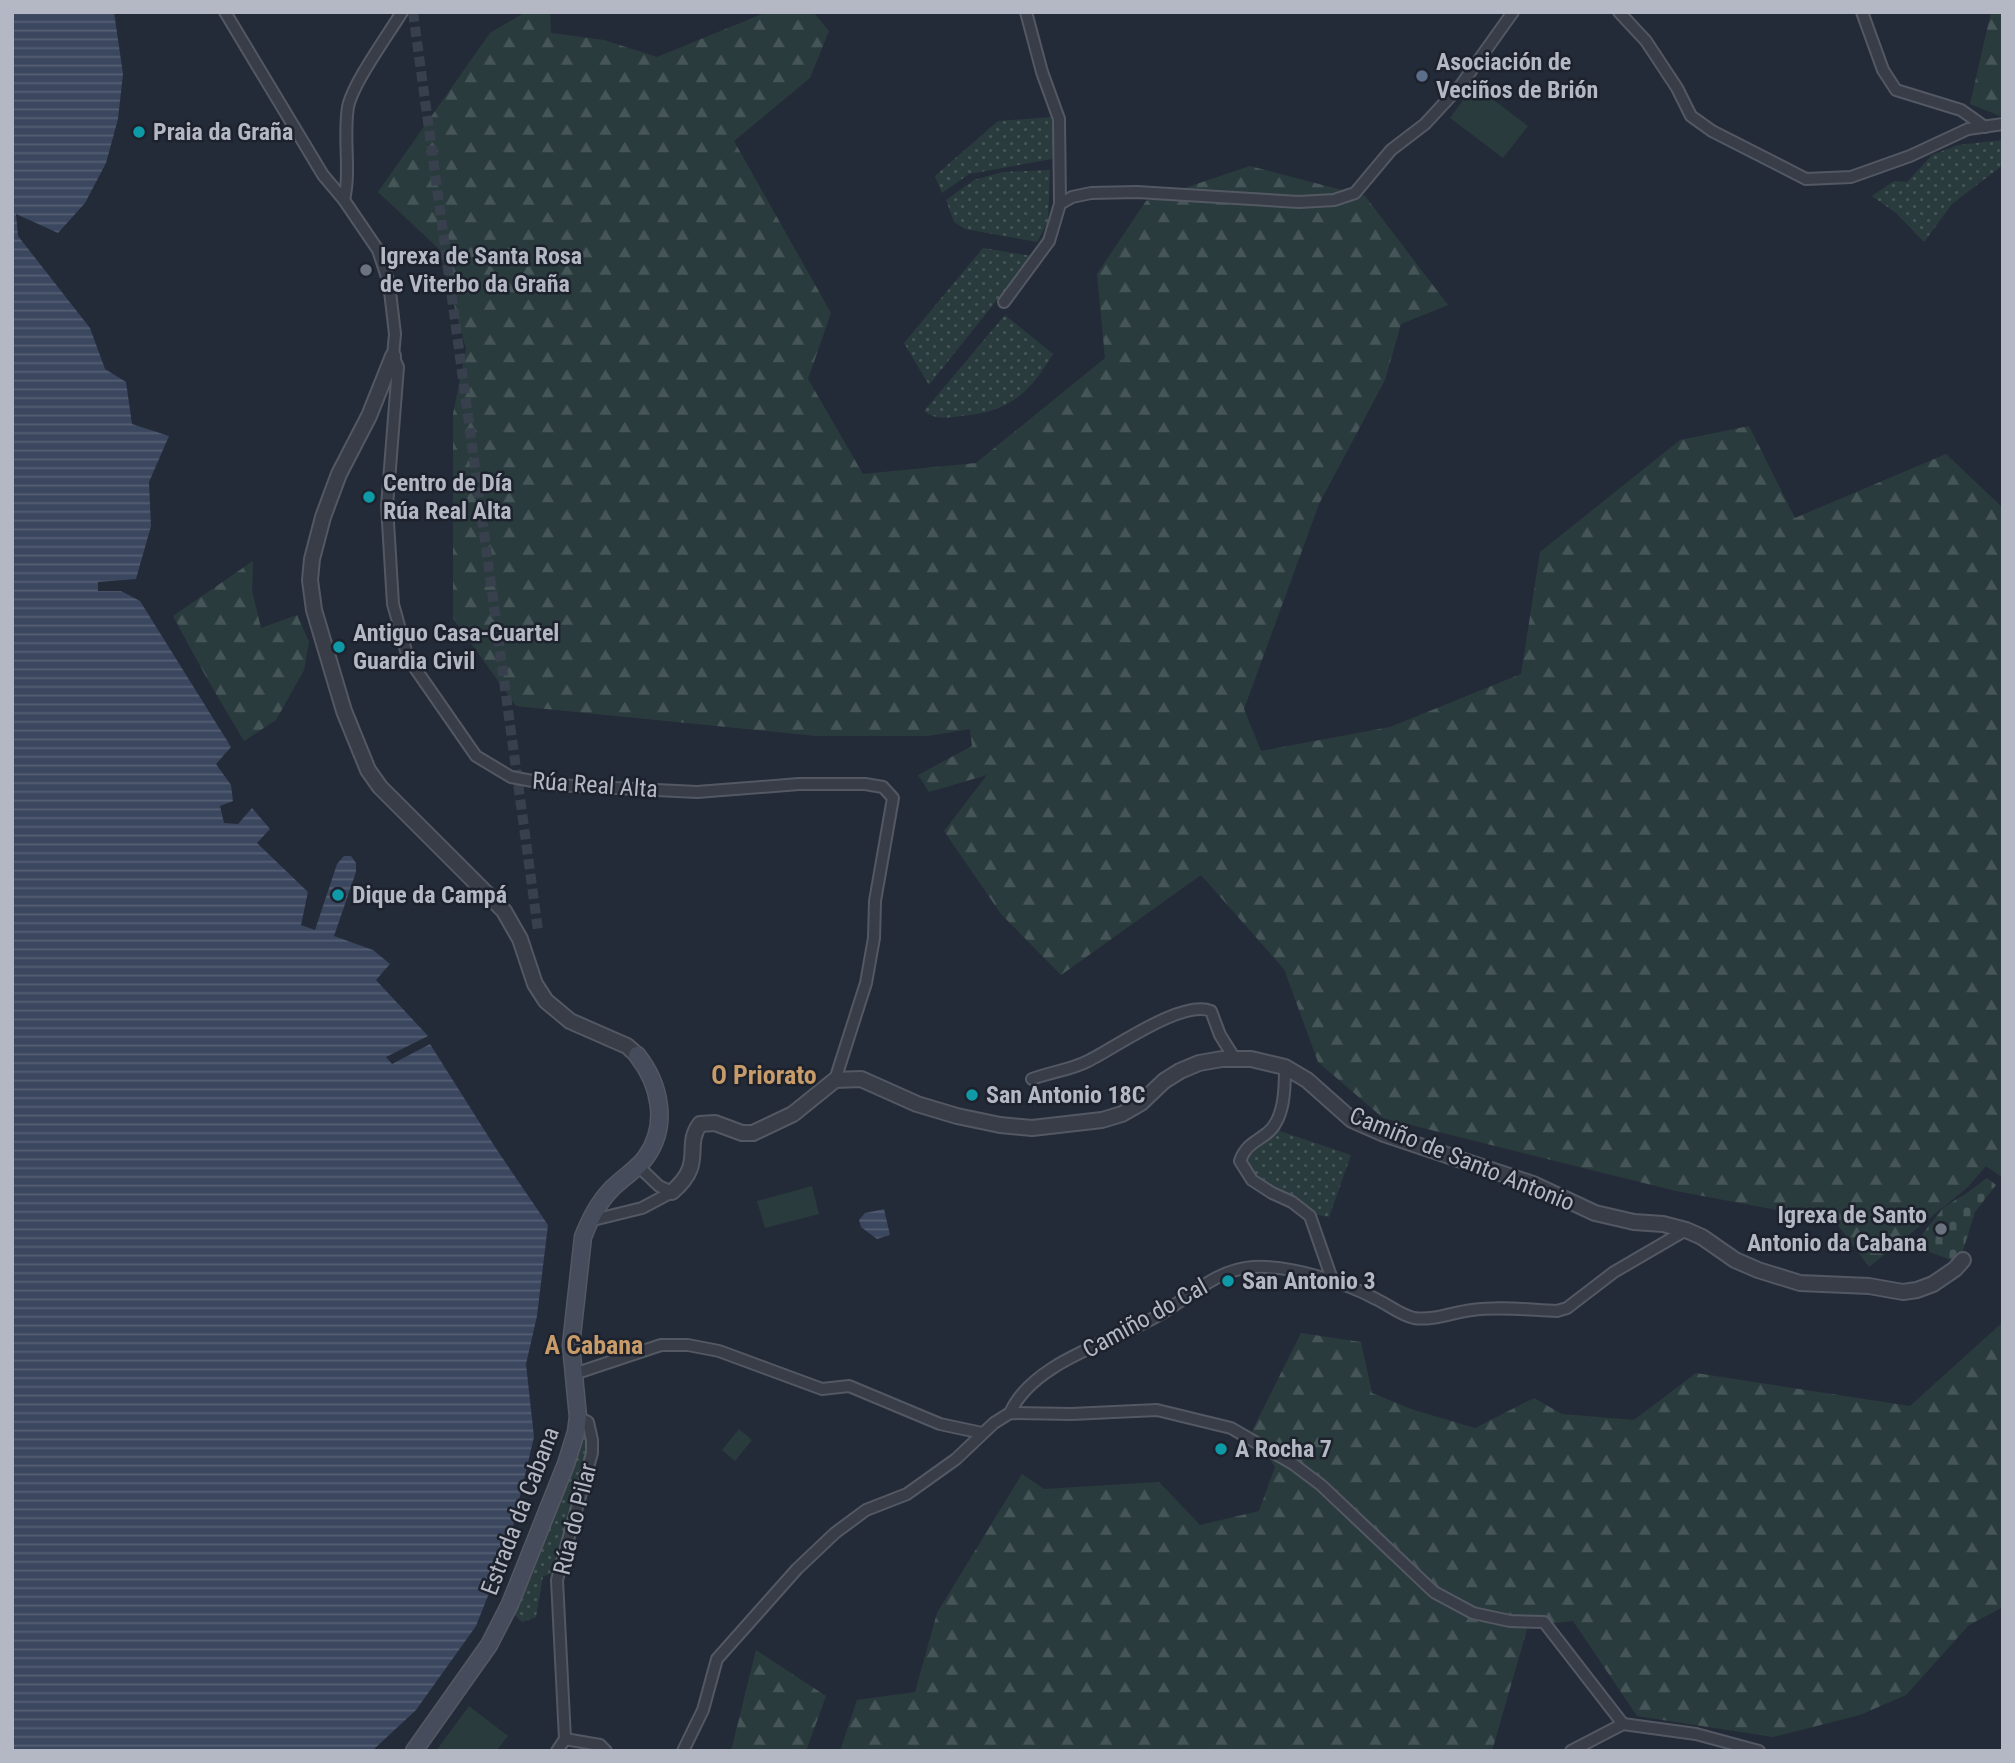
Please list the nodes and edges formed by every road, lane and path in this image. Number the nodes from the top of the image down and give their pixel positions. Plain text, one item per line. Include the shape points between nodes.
1 (225, 12) edge
2 (402, 12) edge
3 (1026, 12) edge
4 (1513, 12) edge
5 (1619, 12) edge
6 (1863, 12) edge
7 (2003, 124) edge
8 (1985, 127) junction
9 (344, 200) junction
10 (1060, 204) junction
11 (1003, 302) dead end
12 (393, 356) junction
13 (637, 1055) joint
14 (1235, 1059) junction
15 (1285, 1067) junction
16 (1032, 1079) dead end
17 (835, 1080) junction
18 (638, 1166) junction
19 (672, 1192) junction
20 (589, 1221) junction
21 (1686, 1230) junction
22 (1963, 1260) dead end
23 (1334, 1282) junction
24 (574, 1374) junction
25 (1010, 1413) junction
26 (578, 1417) junction
27 (982, 1433) junction
28 (1623, 1724) junction
29 (565, 1739) junction
30 (414, 1751) edge
31 (557, 1751) edge
32 (606, 1751) edge
33 (683, 1751) edge
34 (1571, 1751) edge
35 (1759, 1751) edge

1 - 9 street, Rúa Real Alta via 323,175
2 - 9 street via 348,107
3 - 10 street via 1059,119
4 - 10 street via 1461,85 1425,124 1391,150 1355,193 1334,200 1299,202 1091,193
5 - 8 street via 1646,41 1691,116 1806,179 1851,177
6 - 8 street via 1883,70 1896,90 1961,110
7 - 8 street
9 - 12 street, Rúa Real Alta via 378,250 389,283
10 - 11 street via 1049,241
12 - 13 street via 369,416 338,474 310,568 314,610 344,711 368,770 380,787 504,911 546,1001 570,1021
12 - 17 street, Rúa Real Alta via 398,367 387,506 393,604 408,658 477,756 511,777 554,785 697,792 799,783 865,784 883,787 893,797 866,983
13 - 18 main road via 652,1080 659,1107 653,1145
14 - 15 street, Camiño de Santo Antonio
14 - 16 street via 1211,1011 1200,1009 1148,1026 1086,1062
14 - 17 street, Camiño de Santo Antonio via 1199,1063 1180,1071 1141,1103 1114,1117 1032,1128 957,1116 861,1079
15 - 21 street, Camiño de Santo Antonio via 1352,1120 1384,1134 1533,1184 1595,1213
15 - 23 street via 1285,1095 1275,1123 1248,1145 1240,1161 1252,1180 1310,1216
17 - 19 street via 793,1114 753,1133 715,1122 700,1124 689,1174
18 - 19 street
18 - 20 main road via 610,1191
19 - 20 street via 642,1208
20 - 24 main road, Estrada da Cabana via 581,1248 572,1331
21 - 22 street, Camiño de Santo Antonio via 1735,1260 1800,1283 1917,1290 1933,1284
21 - 23 street, Camiño do Cal via 1558,1311 1474,1309 1415,1318
23 - 25 street, Camiño do Cal via 1256,1267 1225,1274 1159,1315 1053,1368 1032,1384
24 - 26 main road, Estrada da Cabana
24 - 27 street via 661,1345 688,1345 719,1351 822,1390 849,1386 940,1424
25 - 27 street, Camiño do Cal
25 - 28 street via 1157,1410 1231,1429 1321,1485 1434,1592 1473,1613 1544,1622
26 - 29 street, Rúa do Pilar via 588,1422 592,1454 557,1580
26 - 30 main road, Estrada da Cabana via 566,1464 510,1604 471,1673
27 - 33 street, Camiño do Cal via 956,1459 907,1494 866,1510 797,1569 717,1659 703,1710
28 - 34 street
28 - 35 street via 1696,1734
29 - 31 street
29 - 32 street via 600,1745

